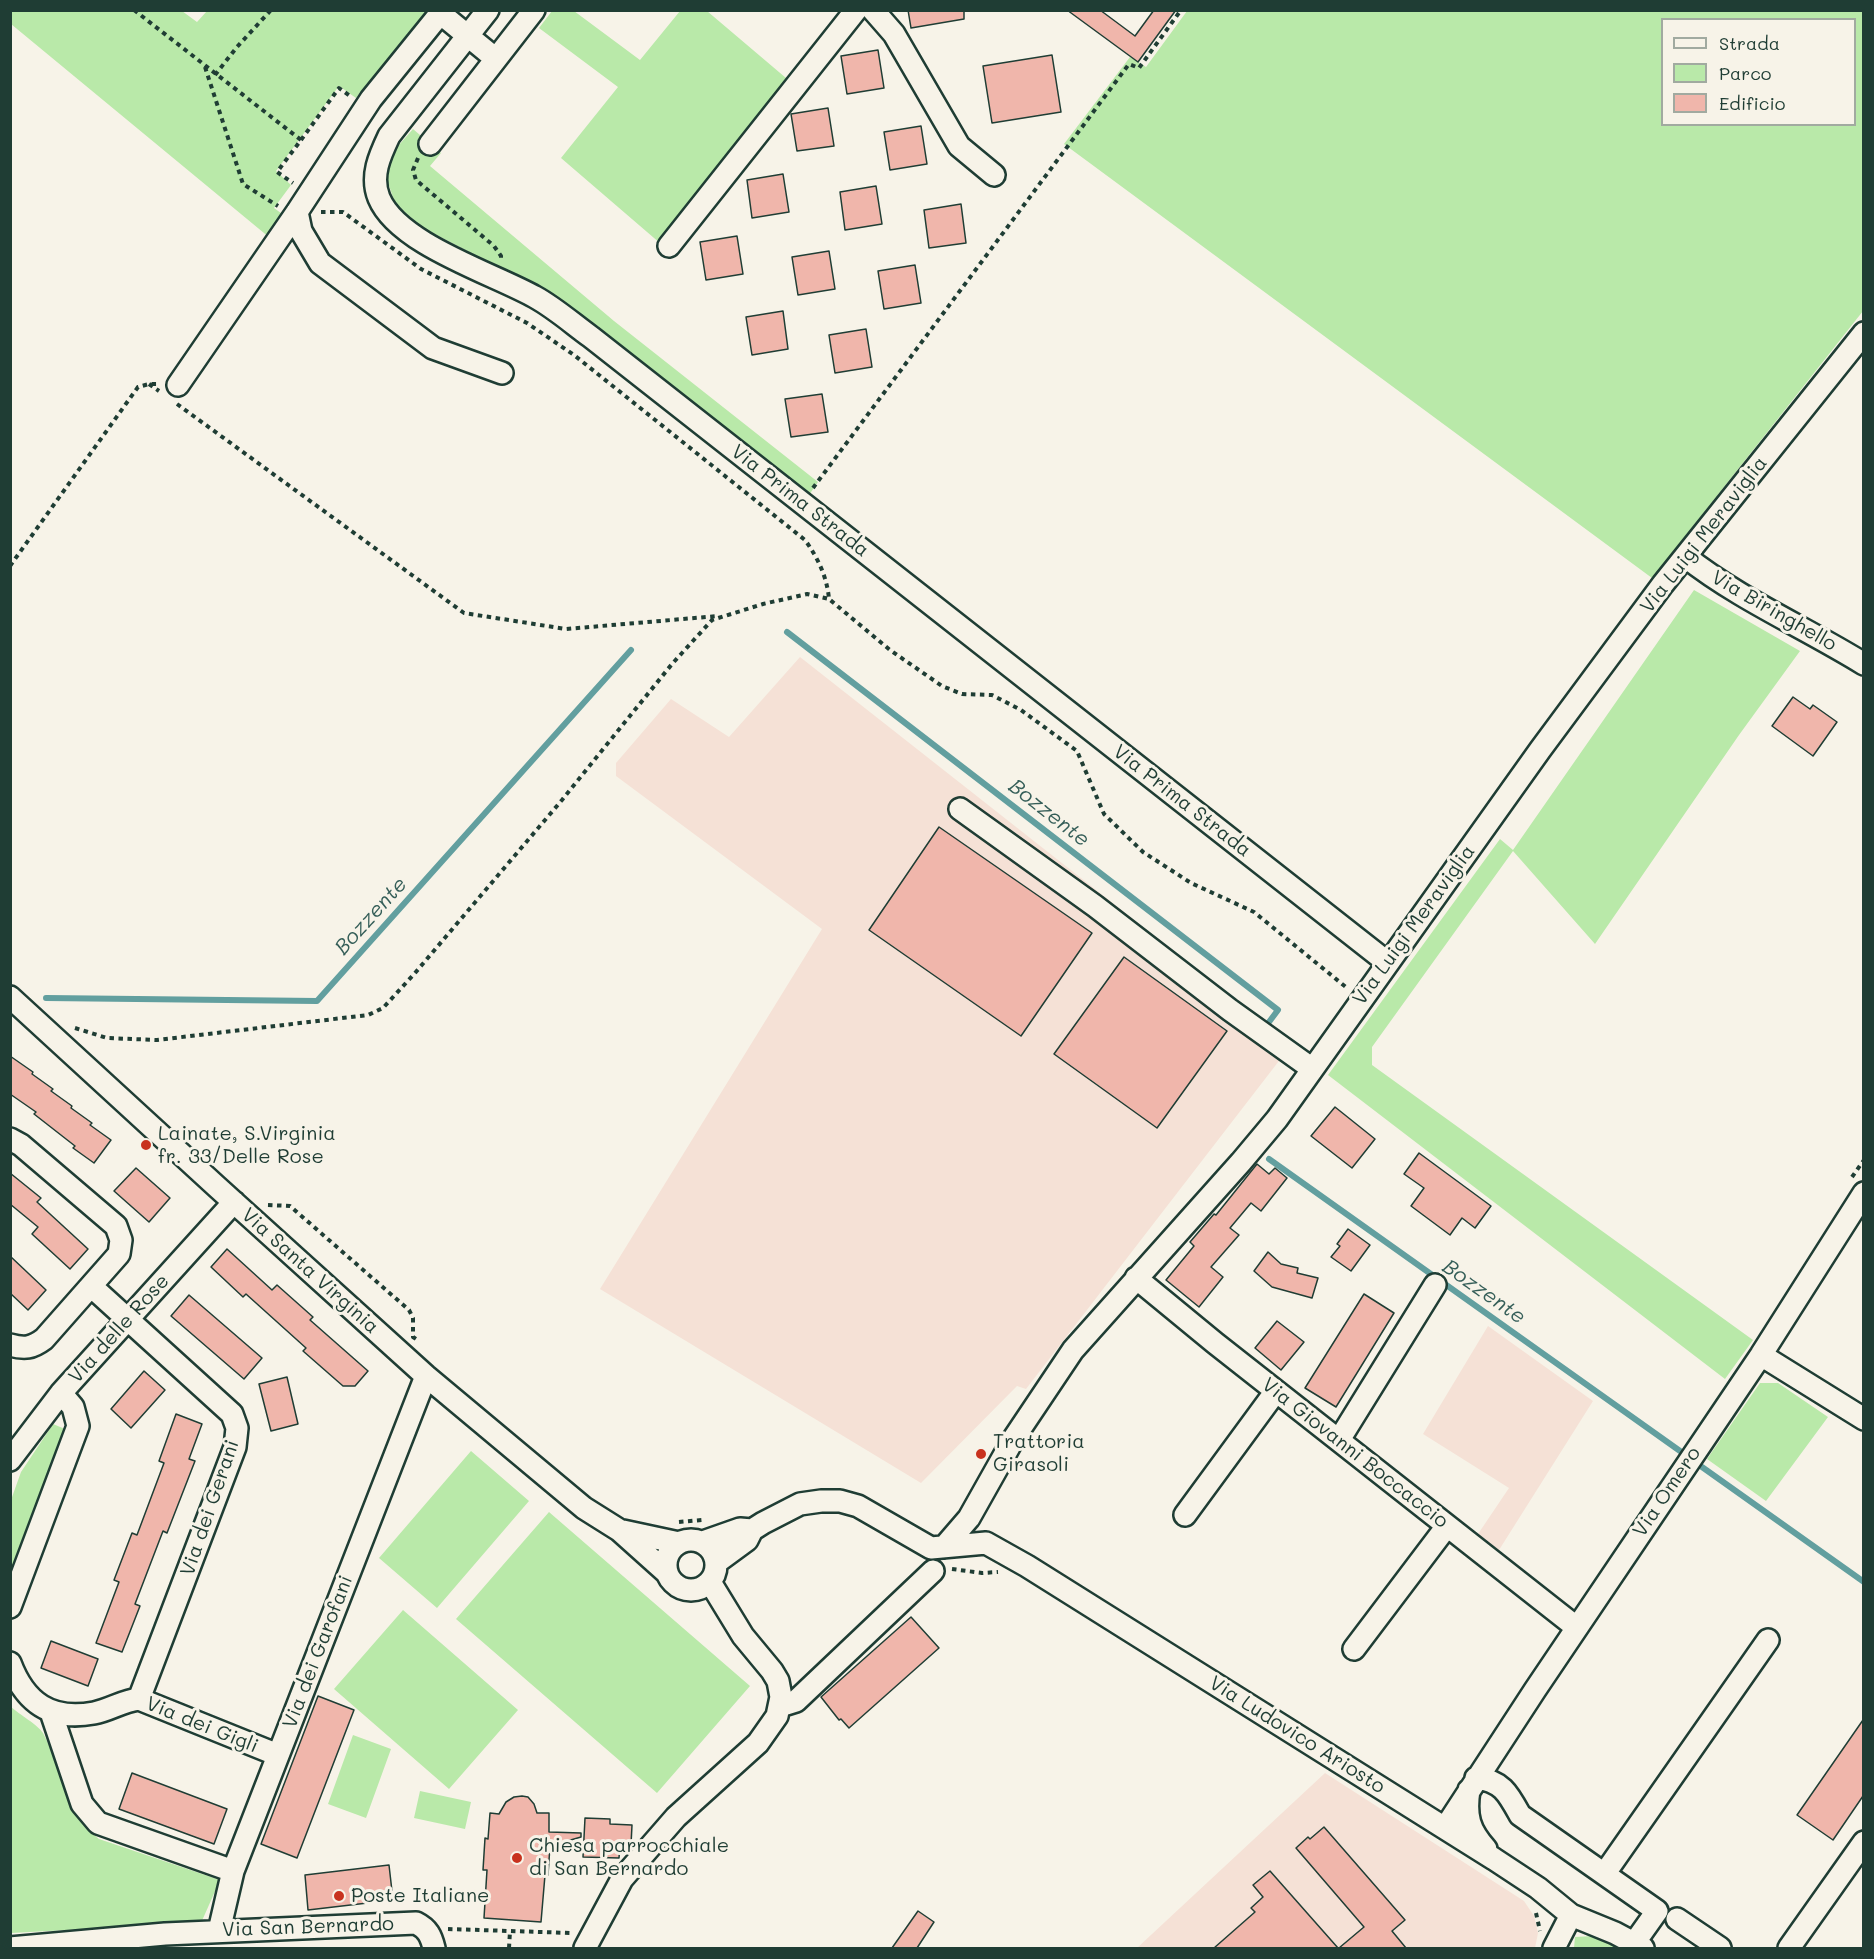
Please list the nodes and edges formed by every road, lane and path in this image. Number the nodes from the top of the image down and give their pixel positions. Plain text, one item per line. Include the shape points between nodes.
1 (134, 10) edge
2 (271, 10) edge
3 (488, 10) edge
4 (534, 10) edge
5 (856, 10) edge
6 (873, 10) edge
7 (1181, 10) edge
8 (442, 12) edge
9 (468, 36) junction
10 (496, 59) junction
11 (205, 67) junction
12 (215, 75) junction
13 (366, 108) junction
14 (301, 140) junction
15 (430, 144) joint
16 (994, 174) dead end
17 (308, 194) junction
18 (297, 212) junction
19 (669, 246) dead end
20 (497, 279) junction
21 (486, 302) junction
22 (1863, 333) edge
23 (502, 373) dead end
24 (149, 384) junction
25 (178, 385) joint
26 (809, 494) dead end
27 (1686, 557) junction
28 (10, 566) edge
29 (829, 598) junction
30 (722, 615) junction
31 (1863, 664) edge
32 (960, 809) dead end
33 (1388, 963) junction
34 (1351, 992) dead end
35 (11, 998) edge
36 (73, 1028) dead end
37 (1311, 1068) junction
38 (10, 1139) edge
39 (1863, 1193) edge
40 (234, 1202) junction
41 (262, 1202) dead end
42 (1136, 1278) junction
43 (1435, 1285) dead end
44 (91, 1286) junction
45 (129, 1320) junction
46 (422, 1344) dead end
47 (10, 1346) edge
48 (1761, 1355) junction
49 (426, 1376) junction
50 (1276, 1391) junction
51 (61, 1393) junction
52 (1863, 1419) edge
53 (1339, 1440) junction
54 (10, 1460) edge
55 (1185, 1515) dead end
56 (969, 1518) junction
57 (706, 1520) dead end
58 (674, 1522) dead end
59 (1447, 1526) junction
60 (619, 1530) junction
61 (752, 1530) junction
62 (703, 1542) junction
63 (679, 1543) junction
64 (986, 1543) junction
65 (944, 1547) junction
66 (717, 1562) junction
67 (941, 1570) joint
68 (1000, 1572) dead end
69 (667, 1573) junction
70 (710, 1582) junction
71 (10, 1607) edge
72 (1576, 1627) junction
73 (1768, 1640) dead end
74 (1354, 1648) dead end
75 (10, 1663) edge
76 (139, 1699) junction
77 (780, 1706) junction
78 (51, 1712) junction
79 (278, 1755) junction
80 (1472, 1784) junction
81 (1445, 1828) junction
82 (1863, 1842) edge
83 (1494, 1859) junction
84 (233, 1871) junction
85 (1605, 1873) junction
86 (1571, 1915) junction
87 (1677, 1919) dead end
88 (447, 1929) dead end
89 (219, 1931) junction
90 (510, 1931) junction
91 (582, 1941) edge
92 (1639, 1945) edge
93 (10, 1948) edge
94 (434, 1948) edge
95 (509, 1948) edge
96 (1554, 1948) edge
97 (1719, 1948) edge
98 (1789, 1948) edge

1 - 11 path
2 - 12 path
3 - 9 street, Via Prima Strada
4 - 10 street
5 - 19 street
6 - 16 street via 894,34 959,146
7 - 26 path via 1139,68 1129,64
8 - 9 street
8 - 13 street
9 - 10 street
9 - 20 street, Via Prima Strada via 389,136 375,177 378,197 404,229
10 - 15 street
11 - 12 path
11 - 18 path via 243,184 282,208
12 - 14 path
13 - 14 path via 339,88
13 - 17 street
14 - 17 path via 277,172
15 - 20 path via 413,170 416,180 494,246 501,256 502,269
17 - 18 street
18 - 21 path via 343,212 421,269
18 - 23 street via 301,231 320,263 433,348
18 - 25 street
20 - 21 path
20 - 33 street, Via Prima Strada via 536,298 591,337
21 - 29 path via 527,323 574,355 805,540 827,582
22 - 27 street, Via Luigi Meraviglia
24 - 25 path
24 - 28 path via 138,387
24 - 30 path via 464,613 566,629
27 - 31 street, Via Biringhello via 1721,582
27 - 33 street, Via Luigi Meraviglia via 1540,750
29 - 30 path via 807,594
29 - 34 path via 890,650 942,686 963,694 992,695 1021,710 1077,751 1104,814 1143,852 1191,883 1254,912
30 - 36 path via 712,620 672,664 562,800 382,1008 368,1015 157,1040 107,1038
32 - 37 street
33 - 37 street, Via Luigi Meraviglia
35 - 40 street, Via Santa Virginia
37 - 42 street, Via Luigi Meraviglia via 1277,1119
38 - 44 street via 116,1226 122,1240 119,1254
39 - 48 street, Via Omero
40 - 45 street, Via delle Rose
40 - 49 street, Via Santa Virginia
41 - 46 path via 290,1206 409,1310 413,1337
42 - 50 street, Via Giovanni Boccaccio
42 - 56 street, Via Luigi Meraviglia via 1073,1350 1014,1438
43 - 53 street
44 - 45 street, Via dei Gerani
44 - 47 street via 34,1347
45 - 51 street, Via delle Rose
45 - 76 street, Via dei Gerani via 232,1414 237,1428 235,1447
48 - 52 street
48 - 72 street, Via Omero
49 - 60 street, Via Santa Virginia via 584,1508
49 - 79 street, Via dei Garofani
50 - 53 street, Via Giovanni Boccaccio
50 - 55 street
51 - 54 street, Via delle Rose
51 - 71 street via 73,1407 78,1426
53 - 59 street, Via Giovanni Boccaccio
56 - 64 street
56 - 65 street, Via Luigi Meraviglia
57 - 58 path
59 - 72 street, Via Giovanni Boccaccio
59 - 74 street
60 - 63 street, Via Santa Virginia
60 - 69 street, Via Santa Virginia
61 - 62 street via 740,1528
61 - 65 street via 800,1504 840,1502 858,1506 922,1545
61 - 66 street via 747,1540
62 - 63 street via 693,1539
62 - 66 street via 713,1551
63 - 69 street via 668,1556
64 - 65 street
64 - 81 street, Via Ludovico Ariosto
66 - 70 street
67 - 68 path
67 - 77 street via 796,1701
69 - 70 street via 674,1584 686,1590
70 - 77 street via 743,1636 772,1671 781,1692
72 - 80 street, Via Omero
73 - 85 street
75 - 78 street via 30,1698
76 - 78 street, Via dei Gigli via 96,1713 68,1716
76 - 79 street, Via dei Gigli
77 - 91 street via 758,1743 676,1817 622,1879
78 - 84 street via 82,1804 98,1823
79 - 84 street, Via dei Garofani
80 - 81 street, Via Omero
80 - 83 street via 1467,1807 1469,1825
80 - 85 street via 1490,1780 1508,1792 1520,1815
81 - 83 street, Via Ludovico Ariosto
82 - 98 street
83 - 86 street, Via Ludovico Ariosto
84 - 89 street, Via dei Garofani
85 - 92 street via 1657,1911
86 - 92 street, Via Ludovico Ariosto
86 - 96 street
87 - 97 street
88 - 90 path
89 - 93 street, Via San Bernardo
89 - 94 street, Via San Bernardo via 416,1923 425,1928
90 - 91 path
90 - 95 path

